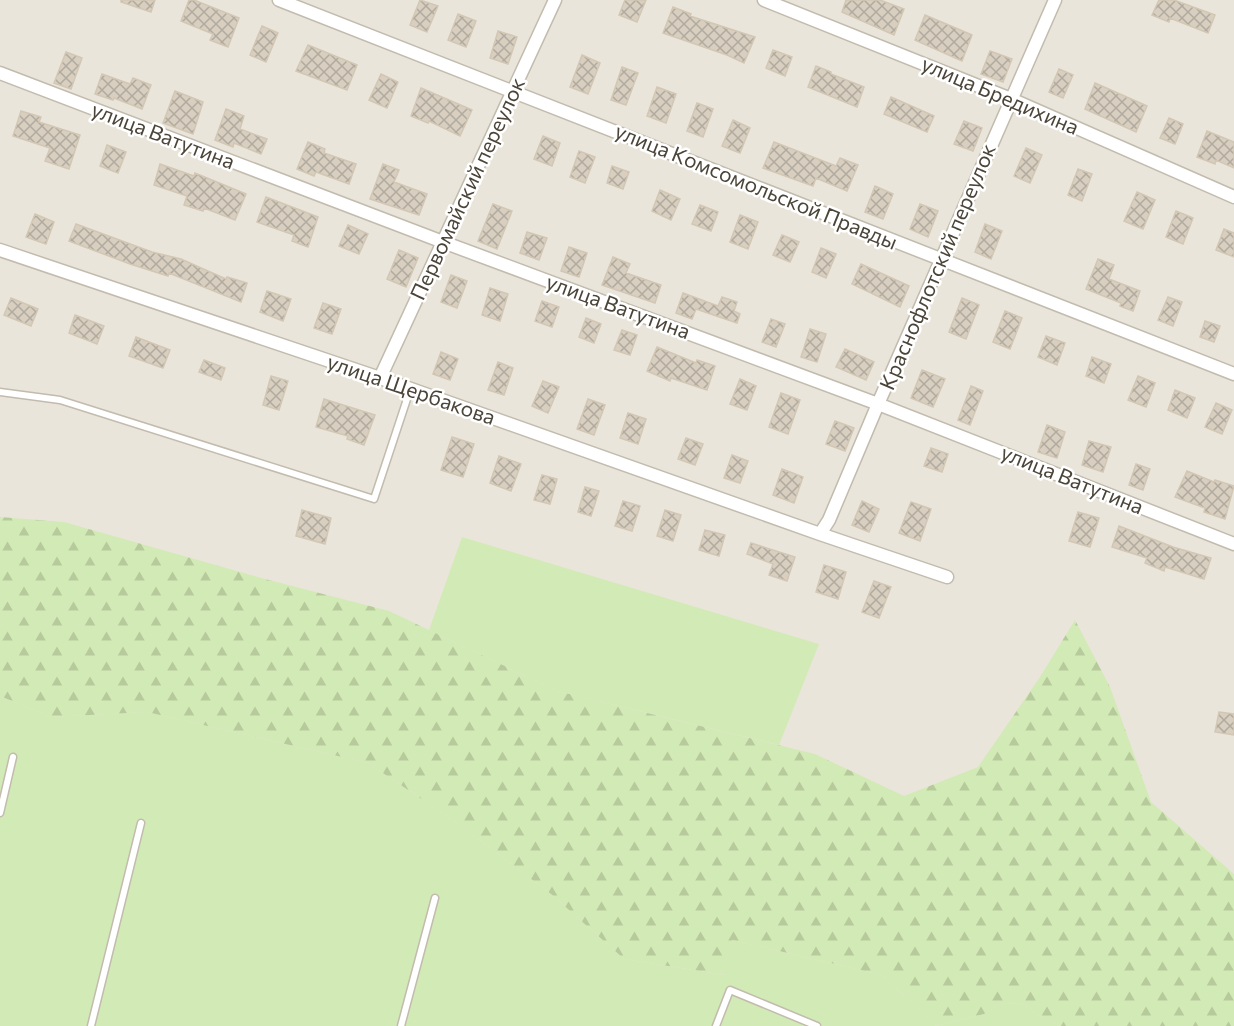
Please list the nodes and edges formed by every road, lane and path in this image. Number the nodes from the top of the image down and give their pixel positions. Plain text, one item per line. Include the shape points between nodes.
1 (279, 0) edge
2 (555, 0) edge
3 (764, 0) edge
4 (1055, 0) edge
5 (0, 74) edge
6 (514, 91) junction
7 (1011, 99) junction
8 (1234, 197) edge
9 (443, 243) junction
10 (0, 250) edge
11 (941, 261) junction
12 (1234, 374) edge
13 (380, 378) junction
14 (410, 390) junction
15 (0, 392) edge
16 (878, 404) junction
17 (820, 534) junction
18 (1234, 544) edge
19 (947, 577) dead end
20 (13, 757) dead end
21 (0, 813) edge
22 (141, 823) dead end
23 (435, 898) dead end
24 (91, 1026) edge
25 (401, 1026) edge
26 (716, 1026) edge
27 (817, 1026) edge

1 - 6 street, улица Комсомольской Правды
2 - 6 street, Первомайский переулок
3 - 7 street, улица Бредихина
4 - 7 street, Краснофлотский переулок
5 - 9 street, улица Ватутина
6 - 9 street, Первомайский переулок
6 - 11 street, улица Комсомольской Правды
7 - 8 street, улица Бредихина
7 - 11 street, Краснофлотский переулок
9 - 13 street, Первомайский переулок
9 - 16 street, улица Ватутина
10 - 13 street, улица Щербакова
11 - 12 street, улица Комсомольской Правды
11 - 16 street, Краснофлотский переулок
13 - 14 street, улица Щербакова
14 - 15 lane via 374,499 60,400
14 - 17 street, улица Щербакова
16 - 17 street, Краснофлотский переулок
16 - 18 street, улица Ватутина
17 - 19 street, улица Щербакова
20 - 21 lane
22 - 24 lane
23 - 25 lane
26 - 27 lane via 730,990

